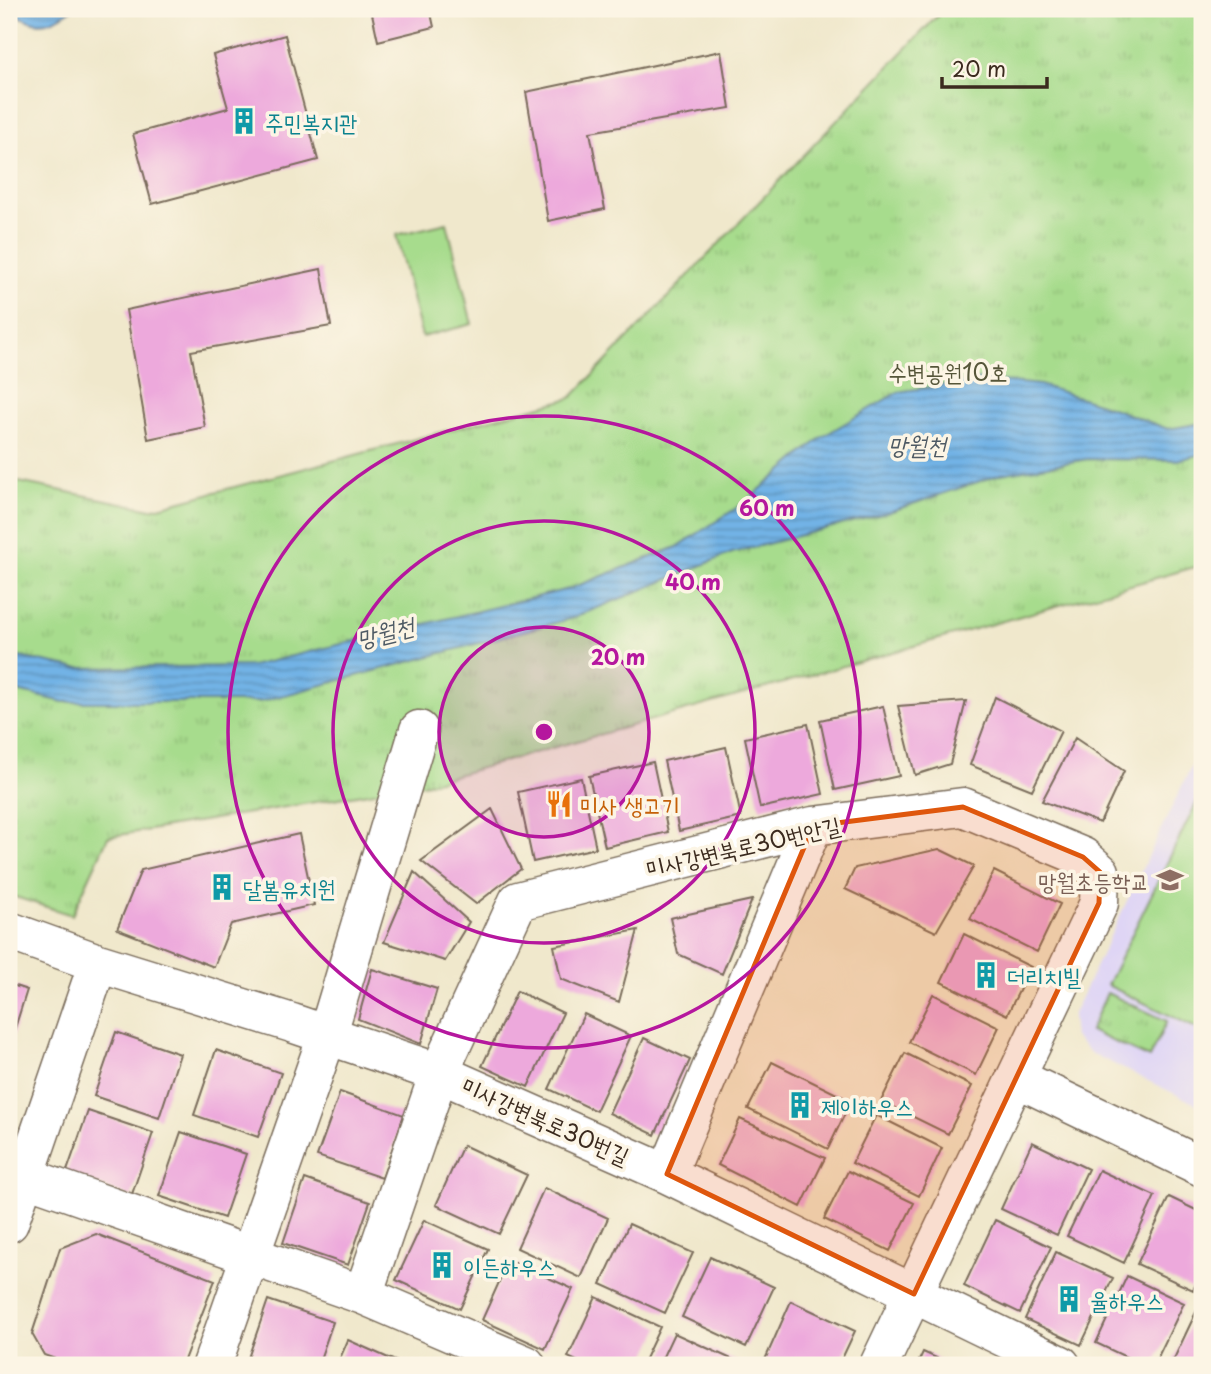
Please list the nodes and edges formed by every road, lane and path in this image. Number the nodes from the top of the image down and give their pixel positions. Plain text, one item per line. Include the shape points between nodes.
1 (419, 730) dead end
2 (813, 826) junction
3 (9, 931) edge
4 (98, 962) junction
5 (327, 1035) junction
6 (439, 1073) junction
7 (1017, 1078) junction
8 (1202, 1167) edge
9 (16, 1174) edge
10 (667, 1174) junction
11 (9, 1223) edge
12 (248, 1255) junction
13 (914, 1294) junction
14 (363, 1295) junction
15 (212, 1365) edge
16 (527, 1365) edge
17 (879, 1365) edge
18 (1061, 1365) edge

1 - 5 street
2 - 6 street, 미사강변북로30번안길 via 518,901
2 - 7 street, 미사강변북로30번안길 via 963,807 1083,857 1100,872 1099,903
2 - 10 street
3 - 4 street, 미사강변북로30번길
4 - 5 street, 미사강변북로30번길
4 - 9 street
5 - 6 street, 미사강변북로30번길
5 - 12 street
6 - 10 street, 미사강변북로30번길
6 - 14 street
7 - 8 street
7 - 13 street, 미사강변북로30번안길
9 - 11 street
9 - 12 street
10 - 13 street, 미사강변북로30번길
12 - 14 street
12 - 15 street
13 - 17 street, 미사강변북로30번안길
13 - 18 street, 미사강변북로30번길
14 - 16 street

